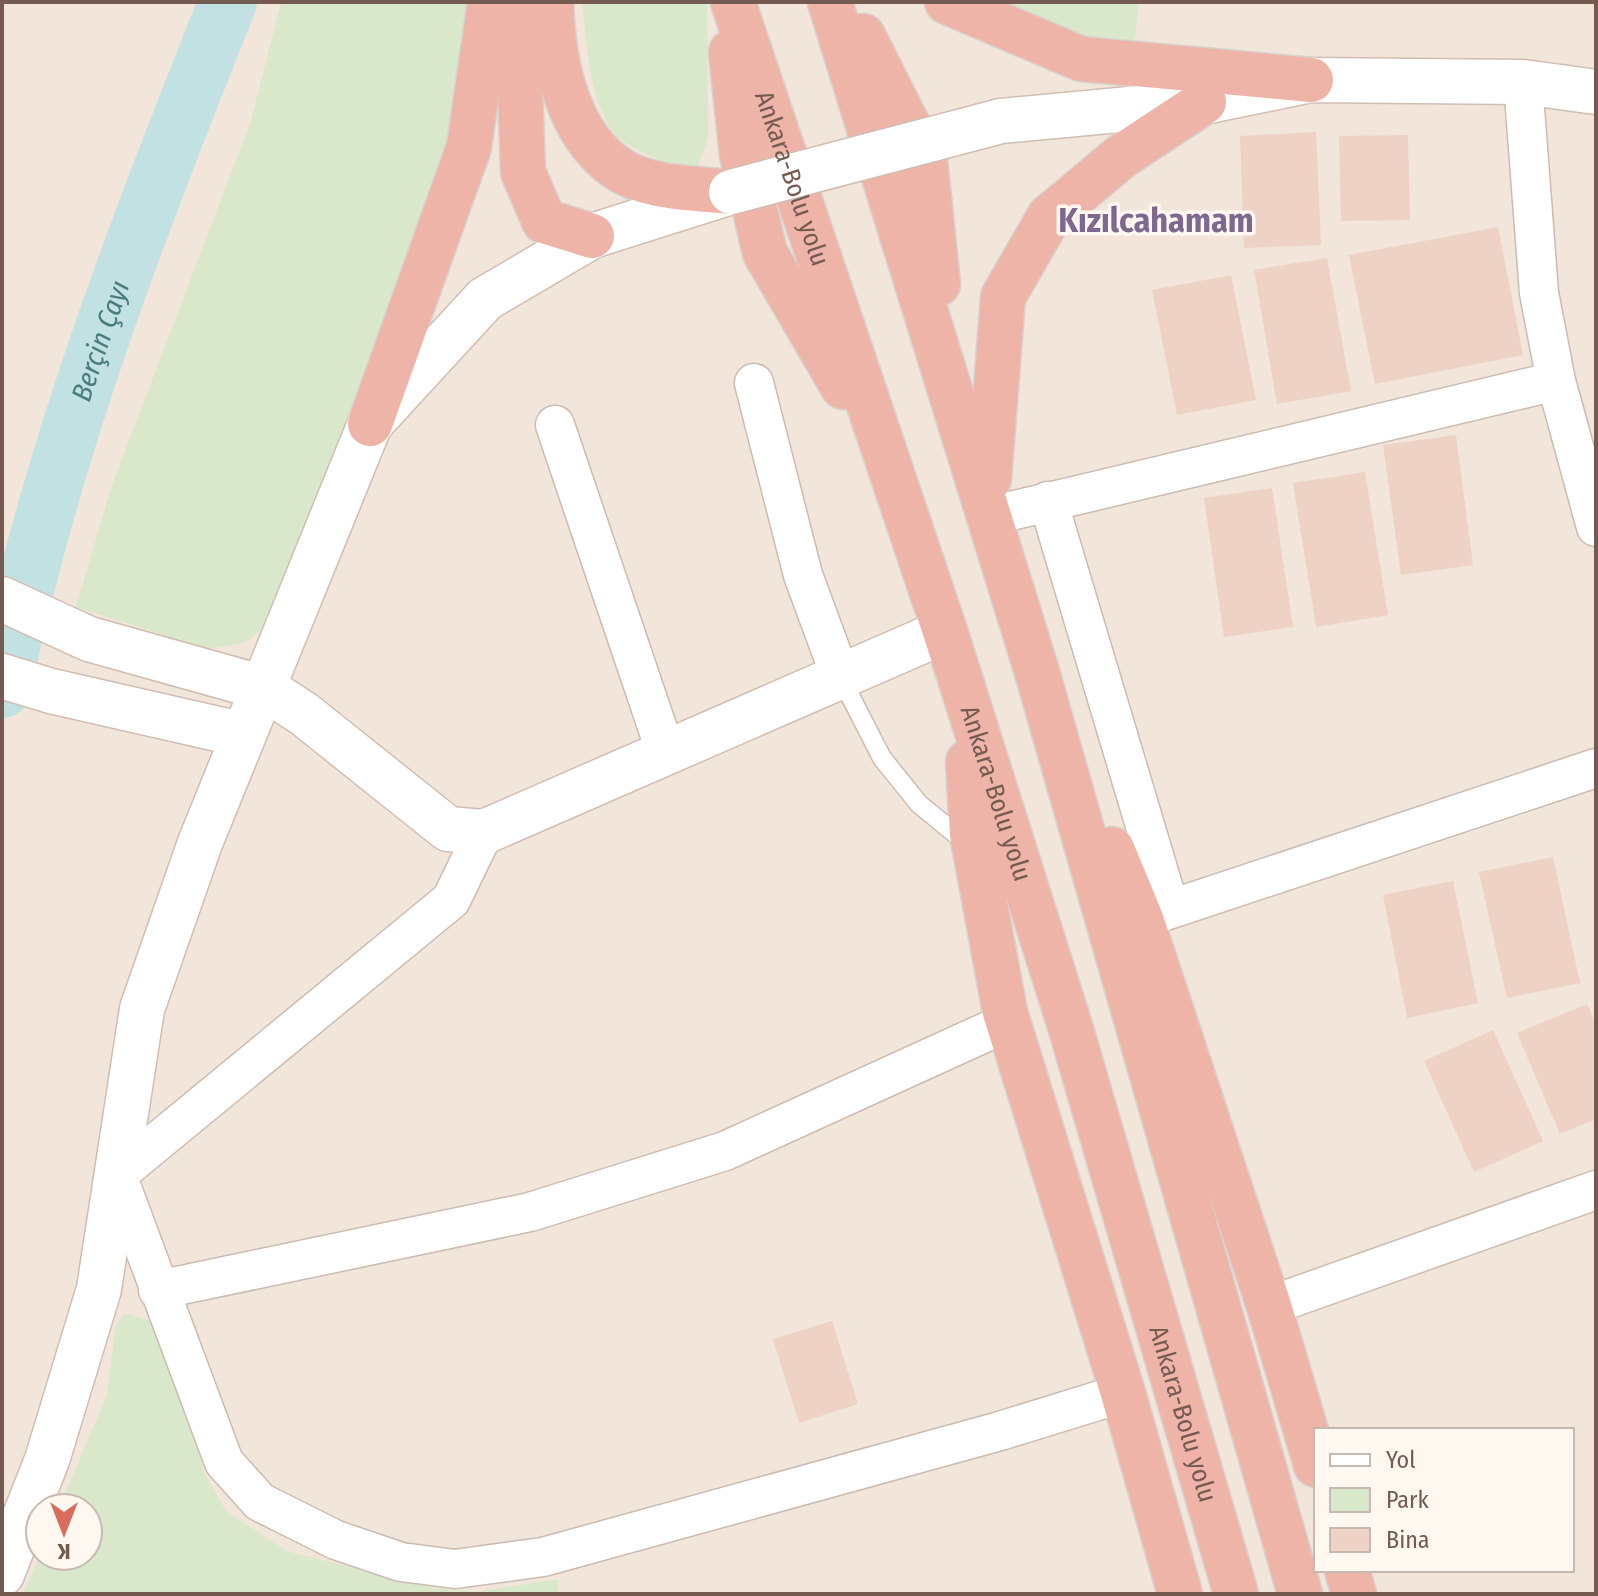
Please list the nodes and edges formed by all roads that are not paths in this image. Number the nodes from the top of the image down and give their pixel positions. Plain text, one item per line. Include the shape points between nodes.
1 (490, 2) edge
2 (517, 2) edge
3 (551, 2) edge
4 (726, 2) edge
5 (733, 2) edge
6 (830, 2) edge
7 (846, 2) edge
8 (947, 2) edge
9 (1311, 80) junction
10 (1523, 82) junction
11 (1596, 92) edge
12 (1204, 102) junction
13 (731, 192) junction
14 (592, 236) junction
15 (1556, 381) junction
16 (949, 382) junction
17 (754, 383) dead end
18 (370, 424) junction
19 (555, 425) dead end
20 (890, 468) junction
21 (1048, 501) junction
22 (989, 510) junction
23 (1596, 527) edge
24 (2, 599) edge
25 (945, 631) junction
26 (1037, 672) junction
27 (2, 676) edge
28 (841, 678) junction
29 (264, 688) junction
30 (963, 696) junction
31 (244, 735) junction
32 (666, 753) junction
33 (1596, 768) edge
34 (484, 832) junction
35 (975, 850) junction
36 (1156, 914) junction
37 (1008, 1022) junction
38 (117, 1175) junction
39 (1596, 1190) edge
40 (158, 1290) junction
41 (1269, 1306) junction
42 (1123, 1393) junction
43 (1314, 1458) edge
44 (1348, 1572) edge
45 (2, 1574) edge
46 (1180, 1594) edge
47 (1236, 1594) edge
48 (1300, 1594) edge
49 (1354, 1594) edge

1 - 18 highway via 469,147
2 - 14 highway via 523,172 544,221
3 - 13 highway via 555,56 584,137 618,169 660,184
4 - 20 highway via 742,155 765,253
5 - 20 highway, Ankara-Bolu yolu
6 - 16 highway
7 - 16 highway via 925,159
8 - 9 highway via 1081,59
9 - 10 street
9 - 12 street
10 - 11 street
10 - 15 street via 1539,293
12 - 13 street, bridge via 1001,121
12 - 22 highway via 1122,156 1049,217 1003,297
13 - 14 street
14 - 18 street via 485,299
15 - 21 street
15 - 23 street
16 - 22 highway
17 - 28 street via 803,575
18 - 29 street
19 - 32 street
20 - 25 highway, Ankara-Bolu yolu
21 - 22 street
21 - 36 street
22 - 26 highway
24 - 29 street via 89,639
25 - 28 street
25 - 30 highway, Ankara-Bolu yolu
26 - 36 highway
26 - 48 highway
27 - 31 street
28 - 32 street
28 - 35 lane via 882,758 919,804
29 - 31 street
29 - 34 street via 448,829
30 - 35 highway
30 - 47 highway, Ankara-Bolu yolu via 1075,1041
31 - 38 street via 142,1009
32 - 34 street
33 - 36 street
34 - 38 street via 451,900
35 - 37 highway
36 - 41 highway
37 - 40 street via 725,1151 530,1212
37 - 42 highway
38 - 40 street
38 - 45 street via 99,1289 47,1460
39 - 41 street
40 - 42 street via 224,1462 260,1502 349,1545 401,1562 455,1569 543,1557
41 - 43 highway
42 - 46 highway
44 - 49 highway

